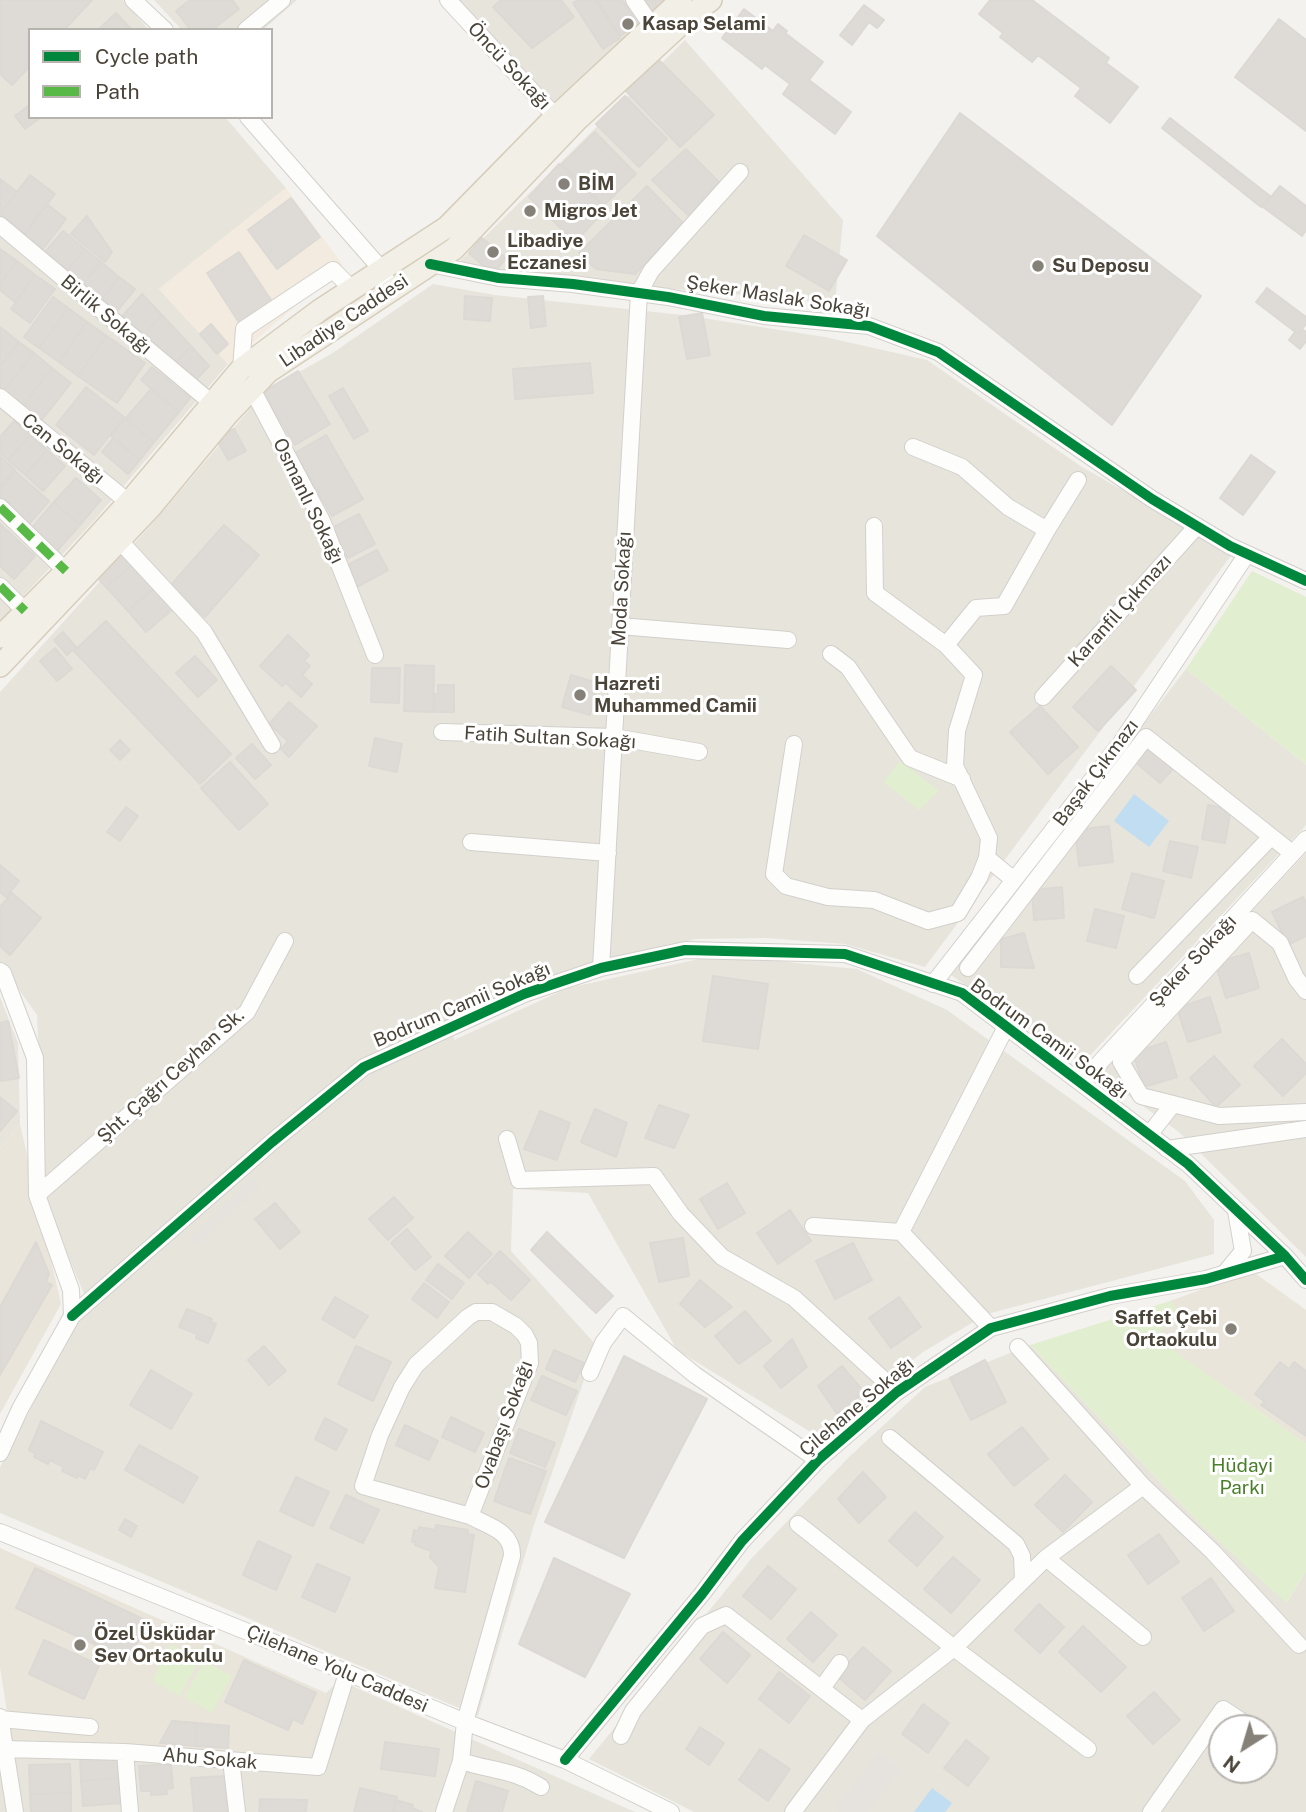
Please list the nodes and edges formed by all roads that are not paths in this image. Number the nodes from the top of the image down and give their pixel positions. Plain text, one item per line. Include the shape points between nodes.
1 (133, 0) edge
2 (282, 0) edge
3 (448, 0) edge
4 (634, 0) edge
5 (681, 0) edge
6 (711, 0) edge
7 (652, 26) junction
8 (163, 28) edge
9 (248, 28) edge
10 (566, 118) junction
11 (250, 119) edge
12 (740, 172) dead end
13 (0, 225) edge
14 (430, 264) junction
15 (386, 280) junction
16 (352, 289) junction
17 (639, 293) junction
18 (241, 369) junction
19 (252, 389) junction
20 (0, 397) edge
21 (213, 404) junction
22 (913, 447) dead end
23 (1078, 480) dead end
24 (127, 501) junction
25 (0, 507) edge
26 (874, 526) dead end
27 (1197, 526) junction
28 (1047, 530) junction
29 (120, 540) junction
30 (1247, 554) junction
31 (66, 570) junction
32 (1306, 581) edge
33 (0, 586) edge
34 (24, 611) junction
35 (620, 626) junction
36 (0, 637) edge
37 (788, 640) dead end
38 (947, 645) junction
39 (831, 654) dead end
40 (375, 655) dead end
41 (0, 666) edge
42 (1043, 697) dead end
43 (442, 732) dead end
44 (614, 737) junction
45 (794, 744) dead end
46 (272, 745) dead end
47 (699, 752) dead end
48 (962, 779) junction
49 (1271, 836) junction
50 (1306, 839) edge
51 (471, 842) dead end
52 (608, 853) junction
53 (1292, 853) junction
54 (988, 858) junction
55 (1014, 880) junction
56 (285, 941) dead end
57 (601, 968) junction
58 (968, 968) dead end
59 (0, 971) edge
60 (1137, 976) dead end
61 (933, 984) junction
62 (1306, 990) edge
63 (1006, 1027) junction
64 (1081, 1083) junction
65 (1173, 1104) junction
66 (1306, 1112) edge
67 (1306, 1129) edge
68 (1149, 1135) junction
69 (507, 1139) dead end
70 (1167, 1149) junction
71 (37, 1195) junction
72 (1236, 1211) junction
73 (813, 1226) dead end
74 (901, 1232) junction
75 (1285, 1256) junction
76 (1224, 1274) junction
77 (1306, 1280) edge
78 (72, 1316) junction
79 (991, 1328) junction
80 (1018, 1348) dead end
81 (590, 1373) dead end
82 (897, 1392) junction
83 (890, 1438) dead end
84 (0, 1453) edge
85 (818, 1460) junction
86 (1143, 1486) junction
87 (470, 1516) junction
88 (798, 1524) dead end
89 (0, 1532) edge
90 (1046, 1558) junction
91 (1023, 1578) junction
92 (1143, 1637) dead end
93 (1299, 1645) dead end
94 (954, 1648) junction
95 (840, 1663) dead end
96 (347, 1673) junction
97 (822, 1688) junction
98 (0, 1718) edge
99 (862, 1720) junction
100 (465, 1722) junction
101 (90, 1727) dead end
102 (1208, 1730) edge
103 (621, 1736) dead end
104 (4, 1749) junction
105 (1088, 1749) dead end
106 (125, 1752) junction
107 (231, 1760) junction
108 (461, 1760) junction
109 (565, 1760) junction
110 (541, 1787) dead end
111 (15, 1812) edge
112 (131, 1812) edge
113 (237, 1812) edge
114 (444, 1812) edge
115 (671, 1812) edge
116 (793, 1812) edge
117 (1151, 1812) edge

1 - 8 street
2 - 9 street
3 - 10 street, Öncü Sokağı
4 - 7 street
5 - 7 main road, Libadiye Caddesi
6 - 10 main road, Libadiye Caddesi
7 - 10 main road, Libadiye Caddesi
10 - 14 main road, Libadiye Caddesi via 454,249
10 - 15 main road, Libadiye Caddesi
11 - 15 street
12 - 17 street via 651,271
13 - 21 street, Birlik Sokağı
14 - 15 main road, Libadiye Caddesi
14 - 17 street, Şeker Maslak Sokağı via 499,278
15 - 16 main road, Libadiye Caddesi
15 - 19 main road, Libadiye Caddesi
16 - 18 main road, Libadiye Caddesi
16 - 18 street via 333,270 244,329
17 - 27 street, Şeker Maslak Sokağı via 764,316 869,326 938,352
17 - 35 street, Moda Sokağı
18 - 21 main road, Libadiye Caddesi
19 - 29 main road, Libadiye Caddesi
19 - 40 street, Osmanlı Sokağı via 322,521
20 - 24 street, Can Sokağı
21 - 24 main road, Libadiye Caddesi
22 - 28 street via 962,467 1008,507
23 - 28 street
24 - 31 main road, Libadiye Caddesi
25 - 31 street
26 - 38 street via 875,593
27 - 30 street, Şeker Maslak Sokağı
27 - 42 street, Karanfil Çıkmazı
28 - 38 street via 1004,606 976,608
29 - 41 main road, Libadiye Caddesi
29 - 46 street via 204,632
30 - 32 street, Şeker Maslak Sokağı
30 - 55 street, Başak Çıkmazı via 1120,744
31 - 34 main road, Libadiye Caddesi
33 - 34 street
34 - 36 main road, Libadiye Caddesi
35 - 37 street
35 - 44 street, Moda Sokağı
38 - 48 street via 974,675 957,731 955,766
39 - 48 street via 848,667 910,758
43 - 44 street, Fatih Sultan Sokağı
44 - 47 street, Fatih Sultan Sokağı
44 - 52 street, Moda Sokağı
45 - 54 street via 774,874 786,886 828,897 874,900 928,921 958,913
48 - 54 street via 989,838
49 - 53 street
49 - 58 street via 1146,737
49 - 60 street
50 - 53 street, Şeker Sokağı
51 - 52 street
52 - 57 street, Moda Sokağı
53 - 64 street, Şeker Sokağı
54 - 55 street
55 - 61 street, Başak Çıkmazı
56 - 71 street, Şht. Çağrı Ceyhan Sk. via 247,1012
57 - 61 street, Bodrum Camii Sokağı via 685,950 845,954
57 - 78 street, Bodrum Camii Sokağı via 524,995 364,1067
59 - 71 street via 35,1058
61 - 63 street, Bodrum Camii Sokağı via 962,993
62 - 65 street via 1280,943 1252,920 1121,1062 1141,1096
63 - 64 street, Bodrum Camii Sokağı
63 - 74 street
64 - 68 street, Bodrum Camii Sokağı
65 - 66 street via 1219,1116
65 - 68 street
67 - 70 street
68 - 70 street, Bodrum Camii Sokağı
69 - 82 street via 519,1180 654,1176 681,1214 722,1257 794,1298
70 - 72 street, Bodrum Camii Sokağı
71 - 78 street via 71,1290
72 - 75 street, Bodrum Camii Sokağı
72 - 76 street via 1243,1251
73 - 74 street
74 - 79 street
75 - 76 street, Çilehane Sokağı
75 - 77 street, Bodrum Camii Sokağı
76 - 79 street, Çilehane Sokağı via 1110,1296
78 - 84 street, Bodrum Camii Sokağı
79 - 82 street, Çilehane Sokağı
80 - 86 street
81 - 85 street via 603,1343 623,1317 695,1375
82 - 85 street, Çilehane Sokağı
83 - 91 street via 1016,1544
85 - 109 street, Çilehane Sokağı via 741,1541
86 - 90 street
86 - 93 street via 1212,1551
87 - 87 street, Ovabaşı Sokağı via 363,1486 389,1413 416,1365 468,1317 485,1310 516,1326 525,1335 531,1354
87 - 100 street, Ovabaşı Sokağı via 503,1533 512,1547
88 - 94 street
89 - 96 street, Çilehane Yolu Caddesi
90 - 91 street
90 - 92 street
91 - 94 street
94 - 99 street
94 - 105 street
95 - 97 street
96 - 100 street, Çilehane Yolu Caddesi
96 - 107 street, Ahu Sokak via 318,1767
97 - 99 street
97 - 103 street via 726,1615 702,1626 634,1711
98 - 101 street
98 - 104 street
99 - 116 street
100 - 108 street, Ovabaşı Sokağı
100 - 109 street, Çilehane Yolu Caddesi
102 - 117 street
104 - 106 street, Ahu Sokak
104 - 111 street
106 - 107 street, Ahu Sokak
106 - 112 street
107 - 113 street
108 - 110 street via 485,1769 503,1769
108 - 114 street, Ovabaşı Sokağı
109 - 115 street, Çilehane Yolu Caddesi

